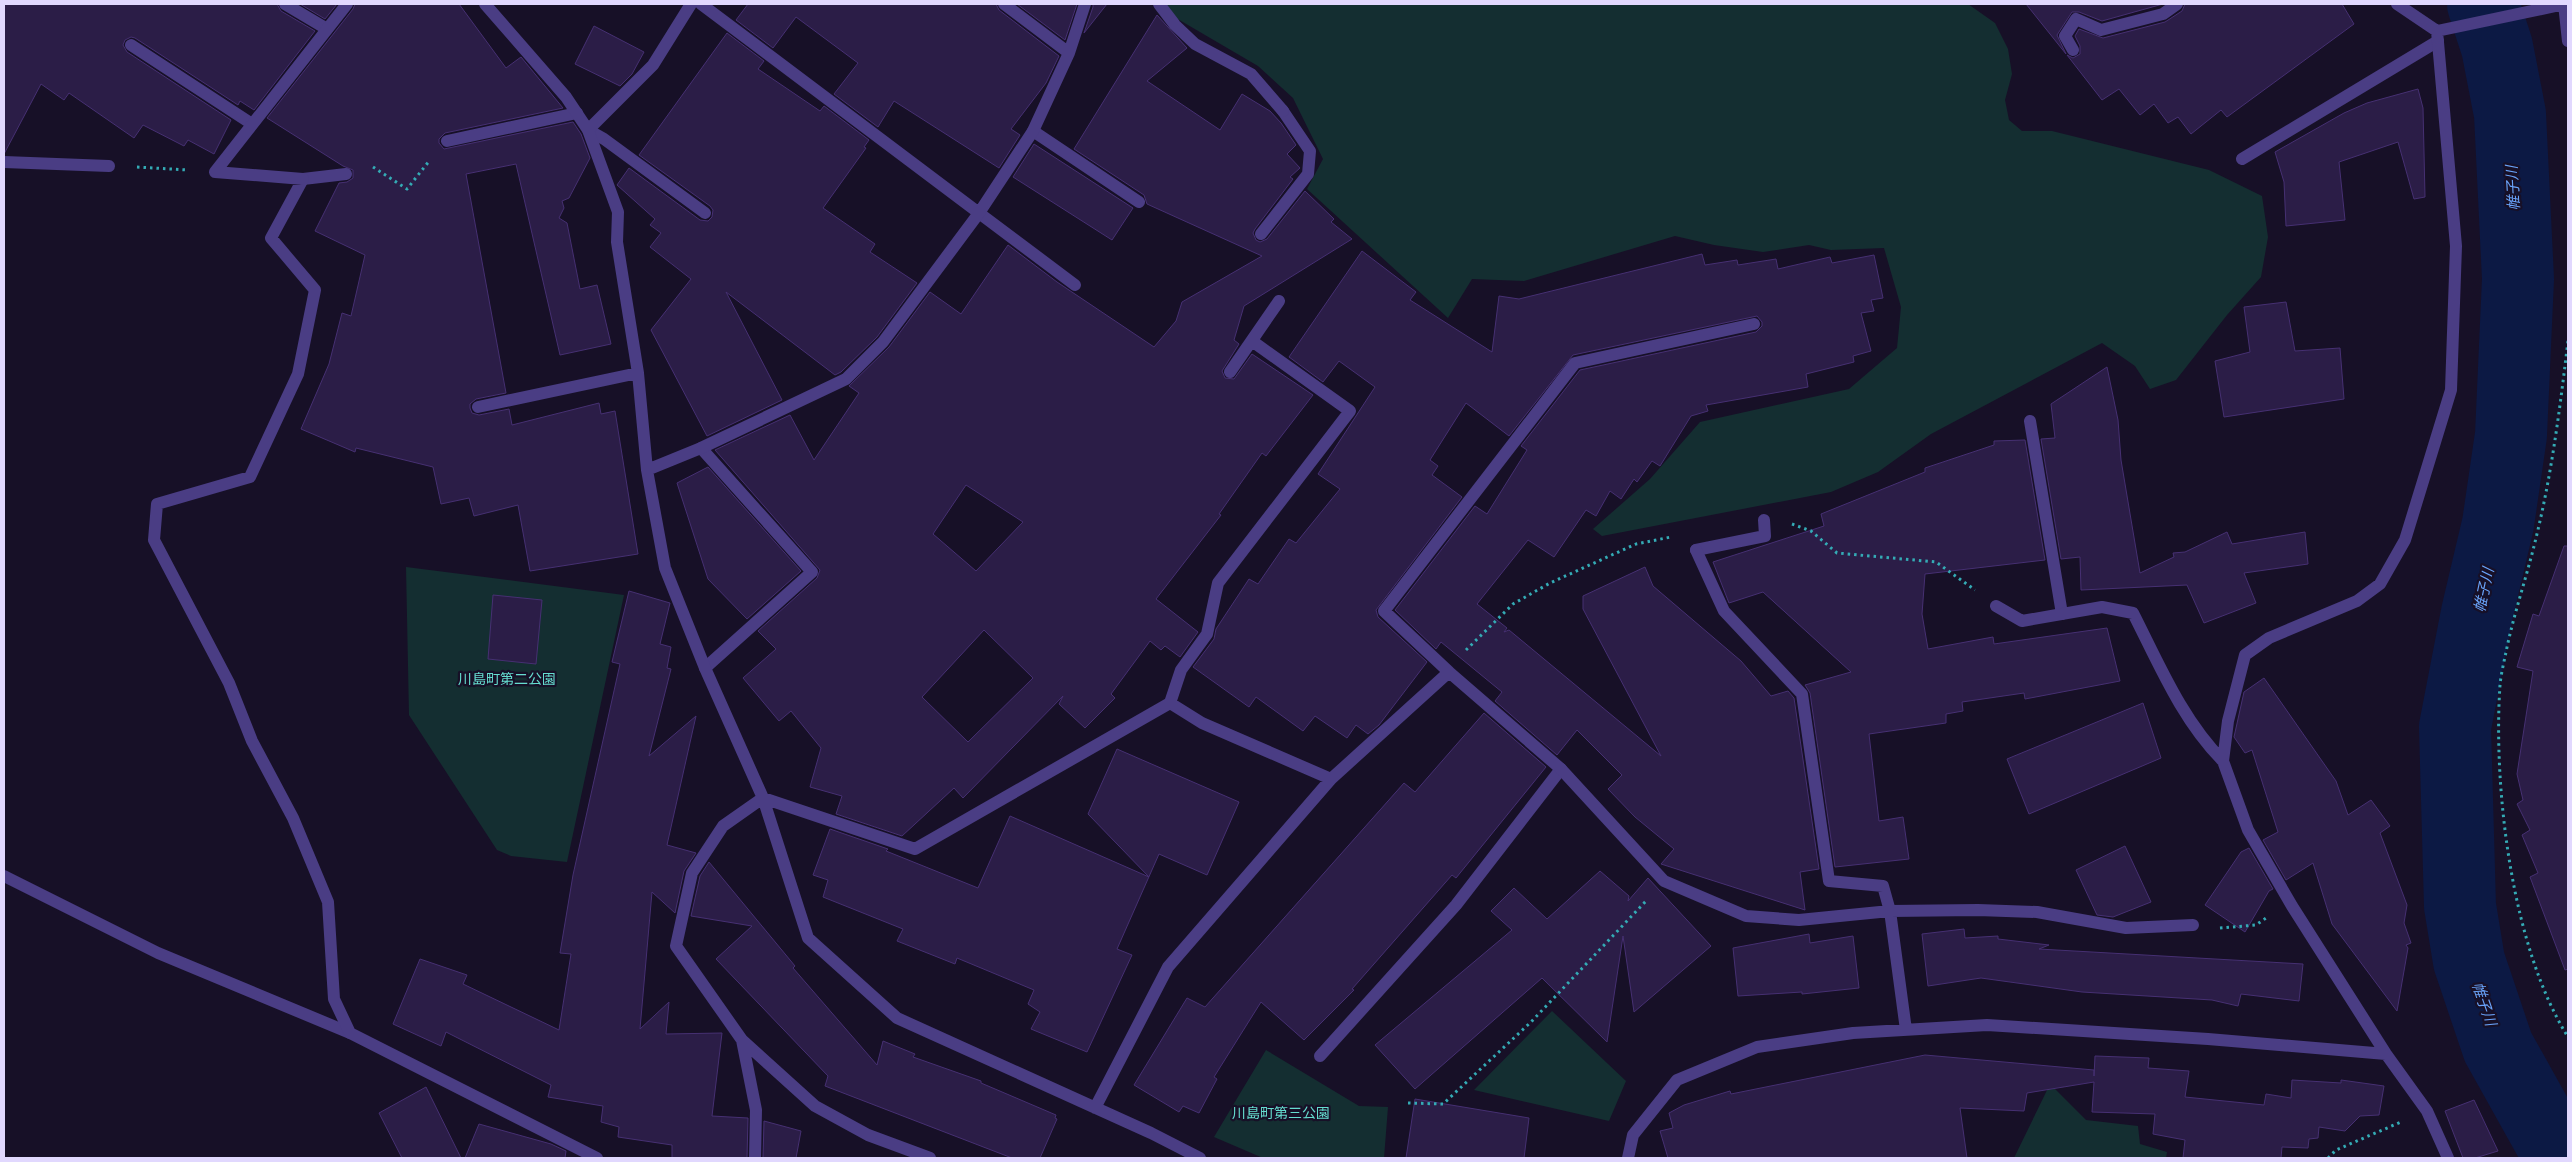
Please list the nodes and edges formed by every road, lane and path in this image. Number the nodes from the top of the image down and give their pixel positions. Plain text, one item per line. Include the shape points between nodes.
1 (285, 4) edge
2 (347, 4) edge
3 (485, 4) edge
4 (691, 4) edge
5 (701, 4) edge
6 (1004, 4) edge
7 (1086, 4) edge
8 (1160, 4) edge
9 (2177, 4) edge
10 (2397, 4) edge
11 (2562, 5) edge
12 (327, 30) junction
13 (2438, 36) junction
14 (2568, 41) edge
15 (132, 44) dead end
16 (2073, 50) dead end
17 (1069, 53) junction
18 (577, 113) junction
19 (252, 124) junction
20 (588, 130) junction
21 (1032, 131) junction
22 (447, 141) joint
23 (2242, 159) dead end
24 (4, 162) edge
25 (108, 166) joint
26 (215, 172) junction
27 (346, 174) joint
28 (303, 179) junction
29 (1139, 202) dead end
30 (705, 213) dead end
31 (979, 213) junction
32 (1261, 234) dead end
33 (1075, 285) dead end
34 (1279, 301) dead end
35 (1754, 324) dead end
36 (1252, 340) junction
37 (2568, 340) edge
38 (1230, 372) dead end
39 (638, 373) junction
40 (478, 407) dead end
41 (2030, 421) dead end
42 (701, 448) junction
43 (647, 470) junction
44 (1764, 520) dead end
45 (1996, 606) dead end
46 (2062, 614) junction
47 (705, 668) junction
48 (1449, 672) junction
49 (1170, 702) junction
50 (2223, 761) junction
51 (1561, 770) junction
52 (1331, 779) junction
53 (762, 798) junction
54 (4, 876) edge
55 (1664, 881) junction
56 (2290, 902) junction
57 (1890, 911) junction
58 (2193, 925) joint
59 (1906, 1030) junction
60 (350, 1033) junction
61 (2568, 1037) edge
62 (742, 1040) junction
63 (2386, 1054) junction
64 (1320, 1056) dead end
65 (1408, 1103) dead end
66 (1095, 1108) junction
67 (2427, 1111) junction
68 (597, 1158) edge
69 (755, 1158) edge
70 (930, 1158) edge
71 (1200, 1158) edge
72 (1628, 1158) edge
73 (2328, 1158) edge
74 (2448, 1158) edge

1 - 12 street
2 - 12 street
3 - 18 street
4 - 20 street via 654,64
5 - 31 street
6 - 17 street
7 - 17 street
8 - 32 street via 1175,25 1195,44 1251,74 1283,111 1310,151 1308,174
9 - 16 street via 2163,14 2101,30 2076,20 2065,36
10 - 13 street
11 - 13 street
11 - 14 street
12 - 19 street
13 - 23 street
13 - 50 street via 2456,246 2451,390 2405,540 2395,560 2380,584 2357,601 2269,638 2245,654 2228,721
15 - 19 street
17 - 21 street
18 - 20 street
18 - 22 street
19 - 26 street
20 - 30 street
20 - 39 street via 618,212 616,242
21 - 29 street
21 - 31 street
22 - 27 path via 407,189 367,164
24 - 25 street
25 - 26 path
26 - 28 street
27 - 28 street
28 - 60 street via 271,238 315,290 298,374 250,477 157,504 154,540 229,682 252,741 293,818 328,902 334,999
31 - 33 street
31 - 42 street via 883,342 846,379
34 - 36 street
35 - 48 street via 1575,363 1384,611
36 - 38 street
36 - 49 street via 1350,411 1218,583 1207,634 1181,670
37 - 61 path via 2557,442 2536,539 2515,608 2500,684 2500,769 2509,852 2526,941 2554,1014
39 - 40 street
39 - 43 street
41 - 46 street
42 - 43 street
42 - 47 street via 812,572
43 - 47 street via 665,568
44 - 57 street via 1765,536 1696,550 1724,610 1802,694 1829,881 1883,886
45 - 46 street via 2022,621
46 - 50 street via 2102,607 2133,613 2170,687 2202,740
47 - 53 street
48 - 51 street
48 - 52 street
49 - 52 street via 1202,723
49 - 53 street via 914,849
50 - 56 street via 2248,830
51 - 55 street
51 - 64 street via 1456,905
52 - 66 street via 1168,967
53 - 62 street via 723,826 692,874 676,946
53 - 66 street via 808,938 897,1018
54 - 60 street via 158,953
55 - 57 street via 1746,916 1800,920
55 - 65 path via 1531,1022 1443,1104
56 - 58 path via 2256,925 2200,930
56 - 63 street
57 - 58 street via 2037,912 2126,928
57 - 59 street
59 - 63 street via 1987,1025
59 - 72 street via 1757,1047 1677,1080 1633,1135
60 - 68 street
62 - 69 street via 756,1110
62 - 70 street via 815,1106 868,1135
63 - 67 street
66 - 71 street
67 - 73 path via 2336,1150
67 - 74 street

